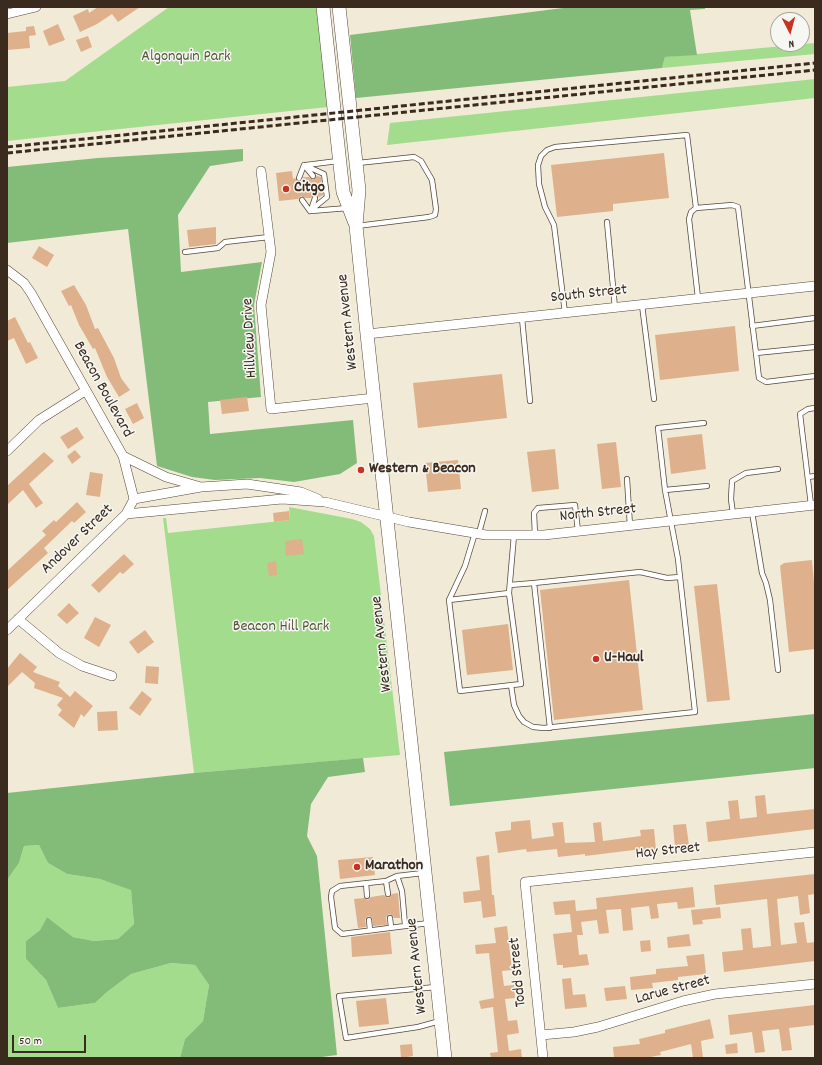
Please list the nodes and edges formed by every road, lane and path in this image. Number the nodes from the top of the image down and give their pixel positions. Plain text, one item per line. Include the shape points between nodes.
1 (36, 7) edge
2 (323, 7) edge
3 (339, 7) edge
4 (7, 14) edge
5 (340, 161) junction
6 (356, 164) junction
7 (304, 165) junction
8 (261, 171) dead end
9 (313, 176) dead end
10 (299, 178) dead end
11 (315, 198) dead end
12 (302, 200) dead end
13 (349, 208) junction
14 (696, 208) junction
15 (310, 211) junction
16 (607, 222) dead end
17 (356, 226) junction
18 (269, 237) junction
19 (186, 252) dead end
20 (7, 270) edge
21 (815, 286) edge
22 (748, 293) junction
23 (698, 299) junction
24 (642, 305) junction
25 (616, 308) junction
26 (564, 313) junction
27 (522, 318) junction
28 (815, 318) edge
29 (752, 326) junction
30 (367, 334) junction
31 (815, 347) edge
32 (756, 354) junction
33 (815, 376) edge
34 (85, 391) junction
35 (374, 398) junction
36 (654, 399) dead end
37 (530, 401) dead end
38 (815, 408) edge
39 (704, 423) dead end
40 (7, 451) edge
41 (123, 456) junction
42 (778, 469) dead end
43 (815, 476) edge
44 (808, 477) junction
45 (627, 479) dead end
46 (707, 486) dead end
47 (201, 487) junction
48 (665, 490) junction
49 (134, 499) junction
50 (325, 502) junction
51 (813, 505) edge
52 (485, 511) dead end
53 (752, 512) junction
54 (126, 514) junction
55 (733, 514) junction
56 (386, 515) junction
57 (670, 522) junction
58 (630, 526) junction
59 (578, 532) junction
60 (477, 533) junction
61 (514, 535) junction
62 (536, 536) junction
63 (680, 577) junction
64 (534, 583) junction
65 (510, 585) junction
66 (510, 593) junction
67 (449, 600) junction
68 (18, 619) junction
69 (7, 630) edge
70 (778, 670) dead end
71 (112, 676) dead end
72 (511, 685) junction
73 (550, 728) junction
74 (815, 852) edge
75 (425, 873) junction
76 (397, 876) junction
77 (386, 881) junction
78 (525, 882) joint
79 (366, 883) junction
80 (388, 894) dead end
81 (367, 896) dead end
82 (390, 918) dead end
83 (369, 920) dead end
84 (431, 923) junction
85 (405, 925) junction
86 (391, 927) junction
87 (370, 930) junction
88 (815, 984) edge
89 (438, 986) junction
90 (441, 1021) junction
91 (541, 1035) junction
92 (446, 1058) edge
93 (543, 1058) edge

1 - 4 street
2 - 5 main road, Western Avenue
3 - 6 main road, Western Avenue
5 - 7 lane
5 - 13 main road, Western Avenue via 343,192
6 - 17 main road, Western Avenue via 359,190
6 - 17 lane via 414,157 421,161 432,180 436,209 434,215 429,217
7 - 9 lane
7 - 10 lane
7 - 15 lane via 324,174 327,197
8 - 18 street, Hillview Drive
11 - 15 lane
12 - 15 lane
13 - 15 lane
13 - 17 main road, Western Avenue
14 - 22 lane via 732,205 738,207
14 - 23 lane via 691,212 690,219
14 - 26 lane via 687,135 555,147 547,150 541,156 538,165 539,184 554,225
16 - 25 lane
17 - 30 main road, Western Avenue
18 - 19 lane via 225,242 218,248
18 - 35 street, Hillview Drive via 271,252 261,305 271,409
20 - 34 street, Beacon Boulevard via 32,293
21 - 22 street, South Street
22 - 23 street, South Street
22 - 29 lane
23 - 24 street, South Street
24 - 25 street, South Street
24 - 36 lane
25 - 26 street, South Street
26 - 27 street, South Street
27 - 30 street, South Street
27 - 37 lane
28 - 29 lane
29 - 32 lane
30 - 35 main road, Western Avenue
31 - 32 lane
32 - 33 lane via 759,378 766,382
34 - 40 street via 39,420
34 - 41 street, Beacon Boulevard
35 - 56 main road, Western Avenue
38 - 44 lane via 800,414
39 - 48 lane via 658,428
41 - 47 street, Beacon Boulevard via 166,477
41 - 49 street, Andover Street
42 - 55 lane via 746,473 732,481
43 - 44 lane
44 - 51 lane
45 - 58 lane
46 - 48 lane
47 - 49 street, Beacon Boulevard
47 - 50 street, Beacon Boulevard via 247,484 301,492
48 - 57 lane
49 - 54 street, Andover Street
50 - 54 street, Beacon Boulevard via 282,499
50 - 56 street, Beacon Boulevard
51 - 53 street, North Street
52 - 60 lane
53 - 55 street, North Street
53 - 70 lane via 762,573 770,600
54 - 68 street, Andover Street
55 - 57 street, North Street
56 - 60 street, North Street via 409,522
56 - 75 main road, Western Avenue
57 - 58 street, North Street
57 - 63 lane
58 - 59 street, North Street
59 - 62 street, North Street
59 - 62 lane via 575,505 538,508 534,513
60 - 61 street, North Street
60 - 67 lane
61 - 62 street, North Street
61 - 65 lane
63 - 64 lane via 666,578 640,572
63 - 73 lane via 695,712
64 - 65 lane
64 - 73 lane
65 - 66 lane
66 - 67 lane
66 - 72 lane via 521,684
67 - 72 lane via 460,691
68 - 69 street, Andover Street
68 - 71 street via 59,653 82,666
72 - 73 lane via 514,705 524,722 533,727
74 - 78 street, Hay Street
75 - 76 lane
75 - 84 main road, Western Avenue
76 - 77 lane
76 - 85 lane via 402,891
77 - 79 lane
77 - 80 lane
78 - 91 street, Todd Street
79 - 81 lane
79 - 87 lane via 340,886 332,891 331,897 337,932 342,934
82 - 86 lane
83 - 87 lane
84 - 85 lane
84 - 89 main road, Western Avenue
85 - 86 lane
86 - 87 lane
88 - 91 street, Larue Street via 715,994 598,1027
89 - 90 main road, Western Avenue
89 - 90 lane via 339,996 346,1038
90 - 92 main road, Western Avenue
91 - 93 street, Todd Street

